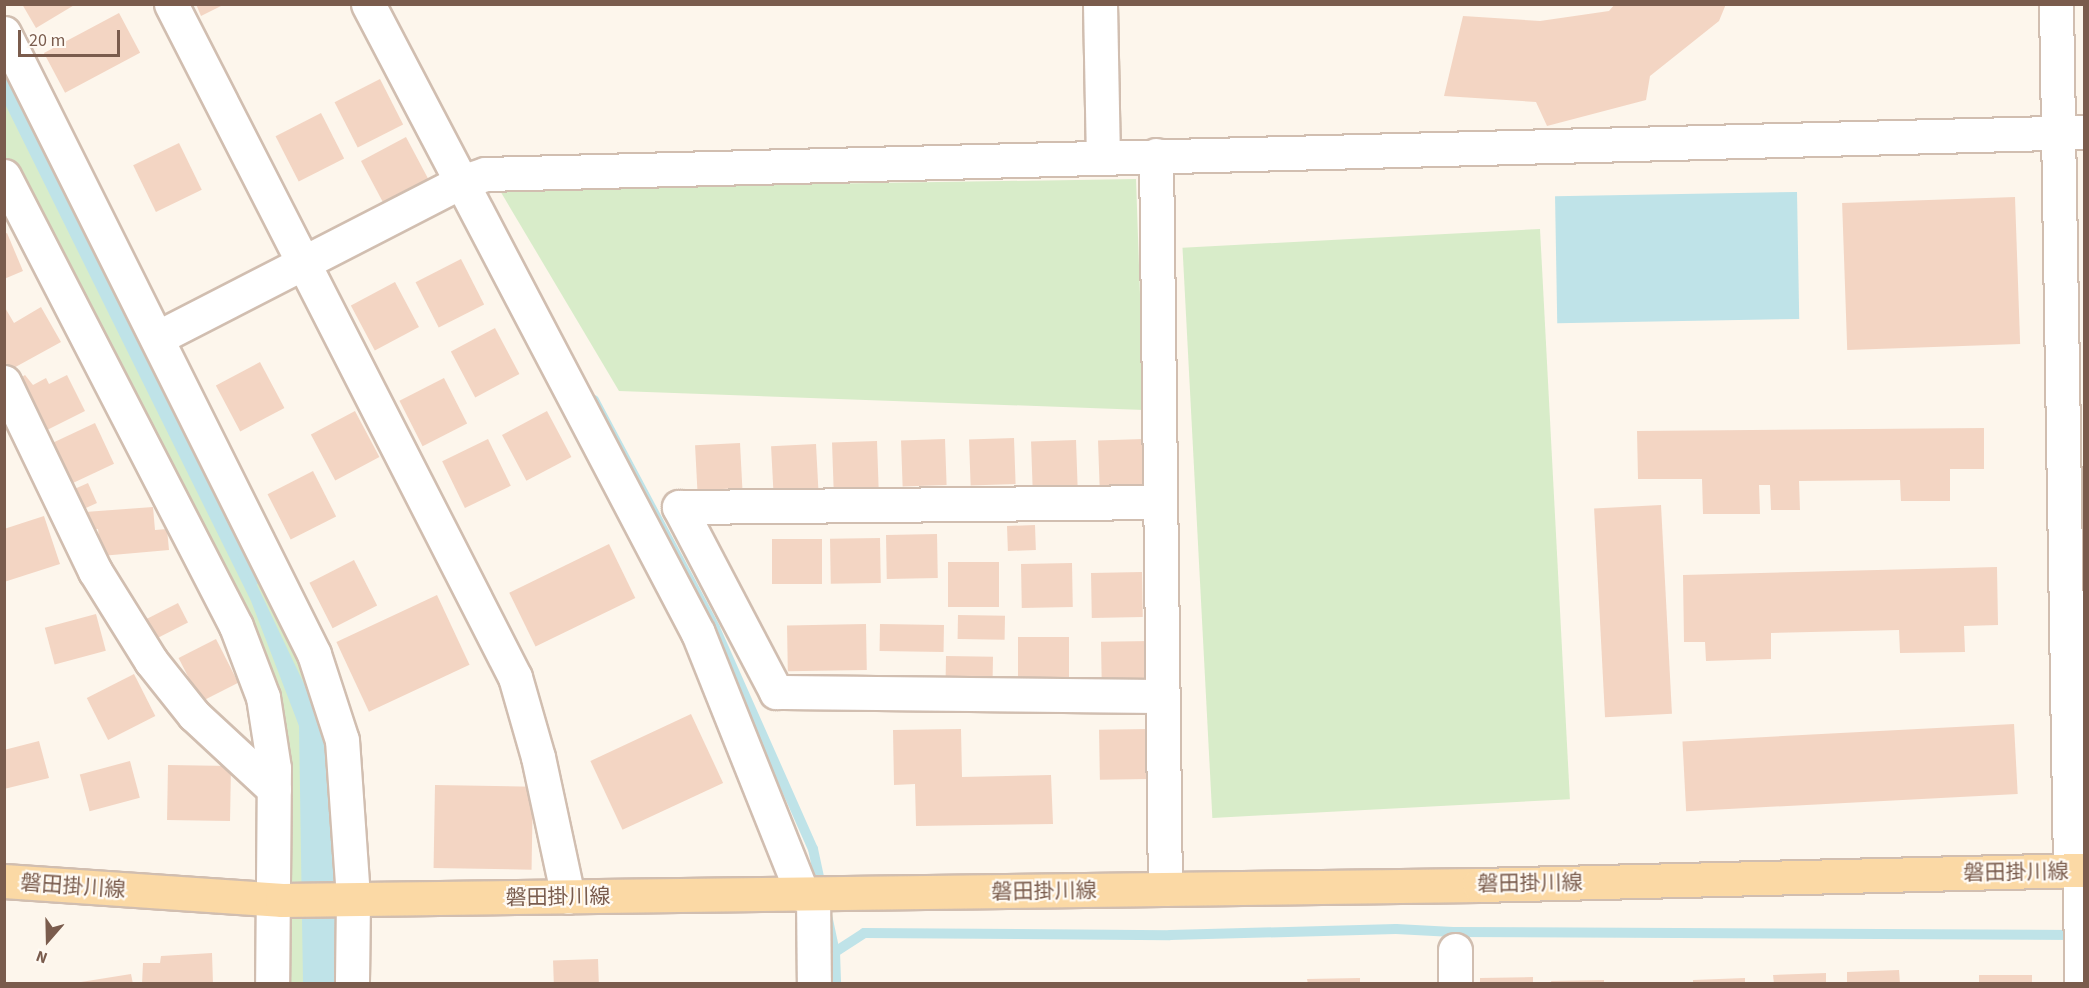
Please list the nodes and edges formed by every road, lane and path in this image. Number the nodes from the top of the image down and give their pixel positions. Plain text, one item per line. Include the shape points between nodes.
1 (171, 4) edge
2 (368, 4) edge
3 (1100, 4) edge
4 (2056, 4) edge
5 (4, 33) edge
6 (2072, 133) edge
7 (1156, 155) junction
8 (1103, 156) junction
9 (4, 176) edge
10 (473, 178) junction
11 (303, 264) junction
12 (157, 338) junction
13 (4, 382) edge
14 (1160, 502) junction
15 (2075, 517) edge
16 (1163, 696) junction
17 (274, 789) junction
18 (2078, 870) edge
19 (4, 881) edge
20 (1166, 890) junction
21 (808, 895) junction
22 (568, 897) junction
23 (353, 899) junction
24 (278, 900) junction
25 (1455, 950) dead end
26 (272, 984) edge
27 (352, 984) edge
28 (814, 984) edge
29 (1455, 984) edge
30 (2081, 984) edge

1 - 11 street
2 - 10 street
3 - 8 street
4 - 6 street
5 - 12 street
6 - 7 street
6 - 15 street
7 - 8 street
7 - 14 street
8 - 10 street
9 - 17 street via 236,626 263,697
10 - 11 street
10 - 21 street via 698,633
11 - 12 street
11 - 22 street via 515,677 538,757
12 - 23 street via 314,654 342,740
13 - 17 street via 95,571 151,660 194,715
14 - 16 street
14 - 16 street via 679,507 776,692
15 - 18 street
16 - 20 street
17 - 24 street
18 - 20 main road, 磐田掛川線
18 - 30 street
19 - 24 main road, 磐田掛川線
20 - 21 main road, 磐田掛川線
21 - 22 main road, 磐田掛川線
21 - 28 street
22 - 23 main road, 磐田掛川線
23 - 24 main road, 磐田掛川線
23 - 27 street
24 - 26 street
25 - 29 street

